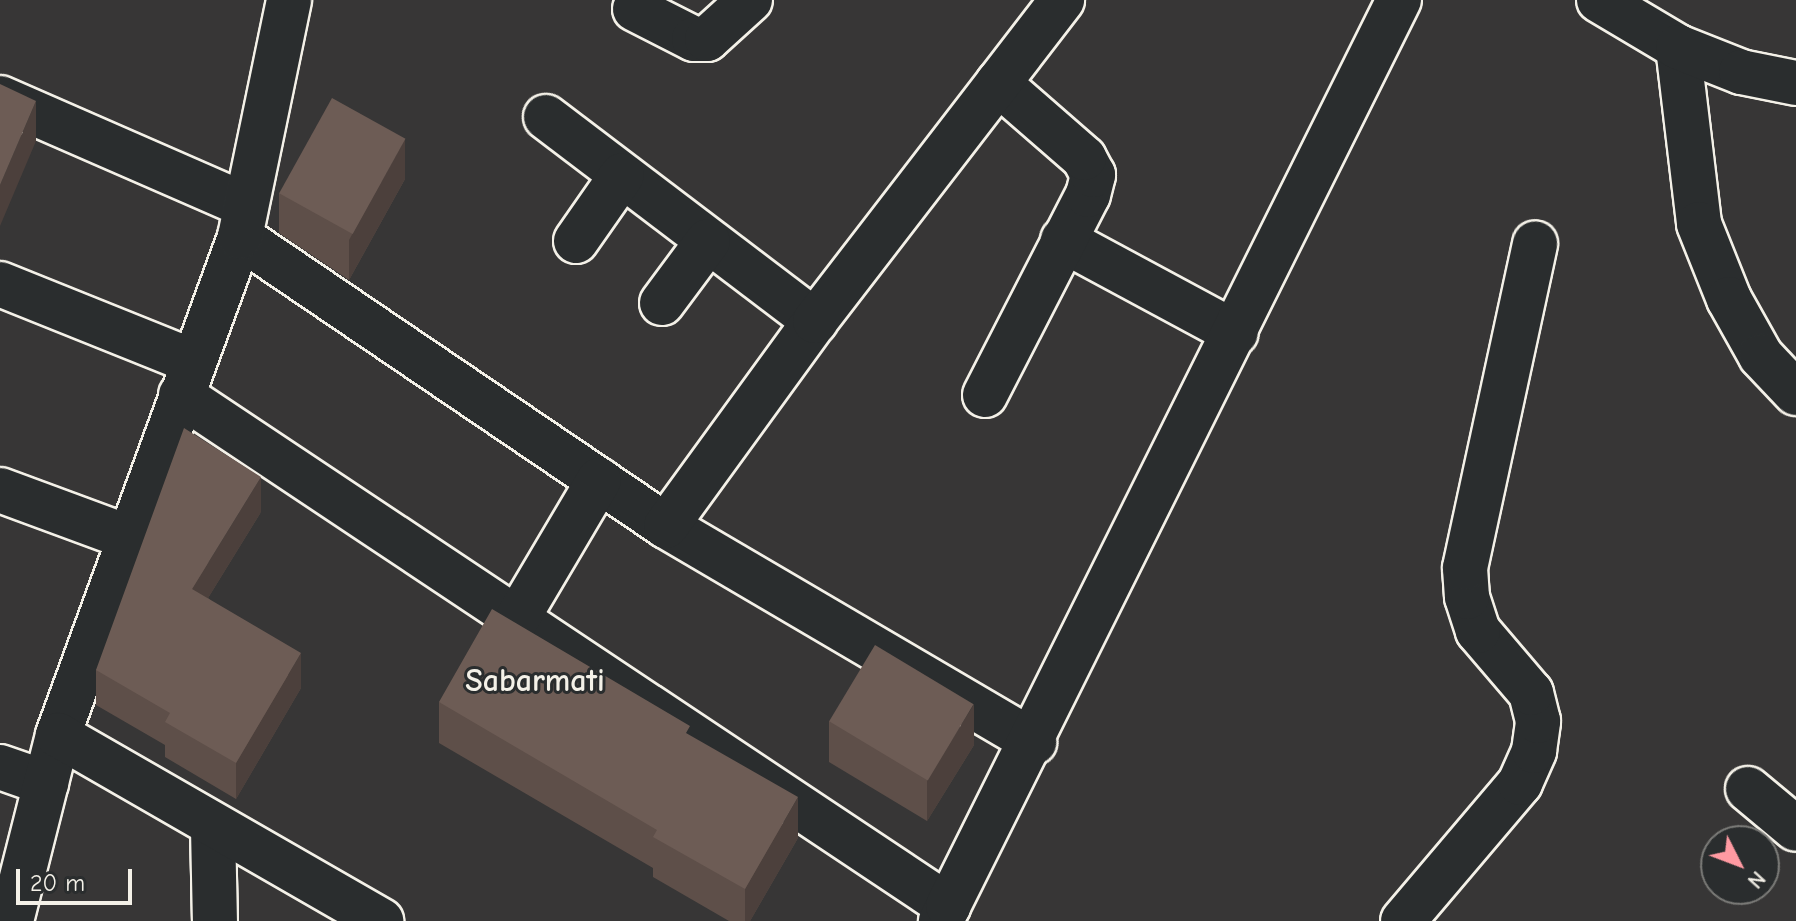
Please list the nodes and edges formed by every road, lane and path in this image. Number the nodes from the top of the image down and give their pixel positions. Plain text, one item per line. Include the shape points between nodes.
1 (289, 0) edge
2 (750, 0) edge
3 (1062, 0) edge
4 (1399, 0) edge
5 (1599, 0) edge
6 (635, 9) dead end
7 (1678, 47) junction
8 (998, 83) junction
9 (1796, 83) edge
10 (0, 98) edge
11 (546, 117) dead end
12 (622, 175) junction
13 (241, 221) junction
14 (1063, 240) junction
15 (576, 241) dead end
16 (708, 241) junction
17 (1535, 243) dead end
18 (0, 284) edge
19 (662, 303) dead end
20 (815, 321) junction
21 (1236, 333) junction
22 (187, 378) junction
23 (1796, 393) edge
24 (985, 395) dead end
25 (599, 480) junction
26 (0, 490) edge
27 (666, 526) junction
28 (127, 537) junction
29 (518, 617) junction
30 (58, 735) junction
31 (1034, 742) junction
32 (0, 767) edge
33 (46, 783) junction
34 (1748, 789) dead end
35 (213, 828) junction
36 (1796, 829) edge
37 (944, 914) edge
38 (11, 921) edge
39 (215, 921) edge
40 (381, 921) edge
41 (1403, 921) edge

1 - 13 street
2 - 6 street via 707,39 694,39
3 - 8 street
4 - 21 street
5 - 7 street
7 - 9 street via 1741,72
7 - 23 street via 1699,224 1761,356
8 - 14 street via 1084,158 1093,175
8 - 20 street
10 - 13 street
11 - 12 street
12 - 15 street
12 - 16 street
13 - 22 street
13 - 25 street
14 - 21 street
14 - 24 street
16 - 19 street
16 - 20 street
17 - 41 street via 1465,568 1478,631 1531,693 1538,721 1534,751 1520,783
18 - 22 street
20 - 27 street
21 - 31 street
22 - 28 street
22 - 29 street
25 - 27 street
25 - 29 street
26 - 28 street
27 - 31 street
28 - 30 street
29 - 37 street
30 - 33 street
30 - 35 street
31 - 37 street
32 - 33 street
33 - 38 street
34 - 36 street
35 - 39 street
35 - 40 street

